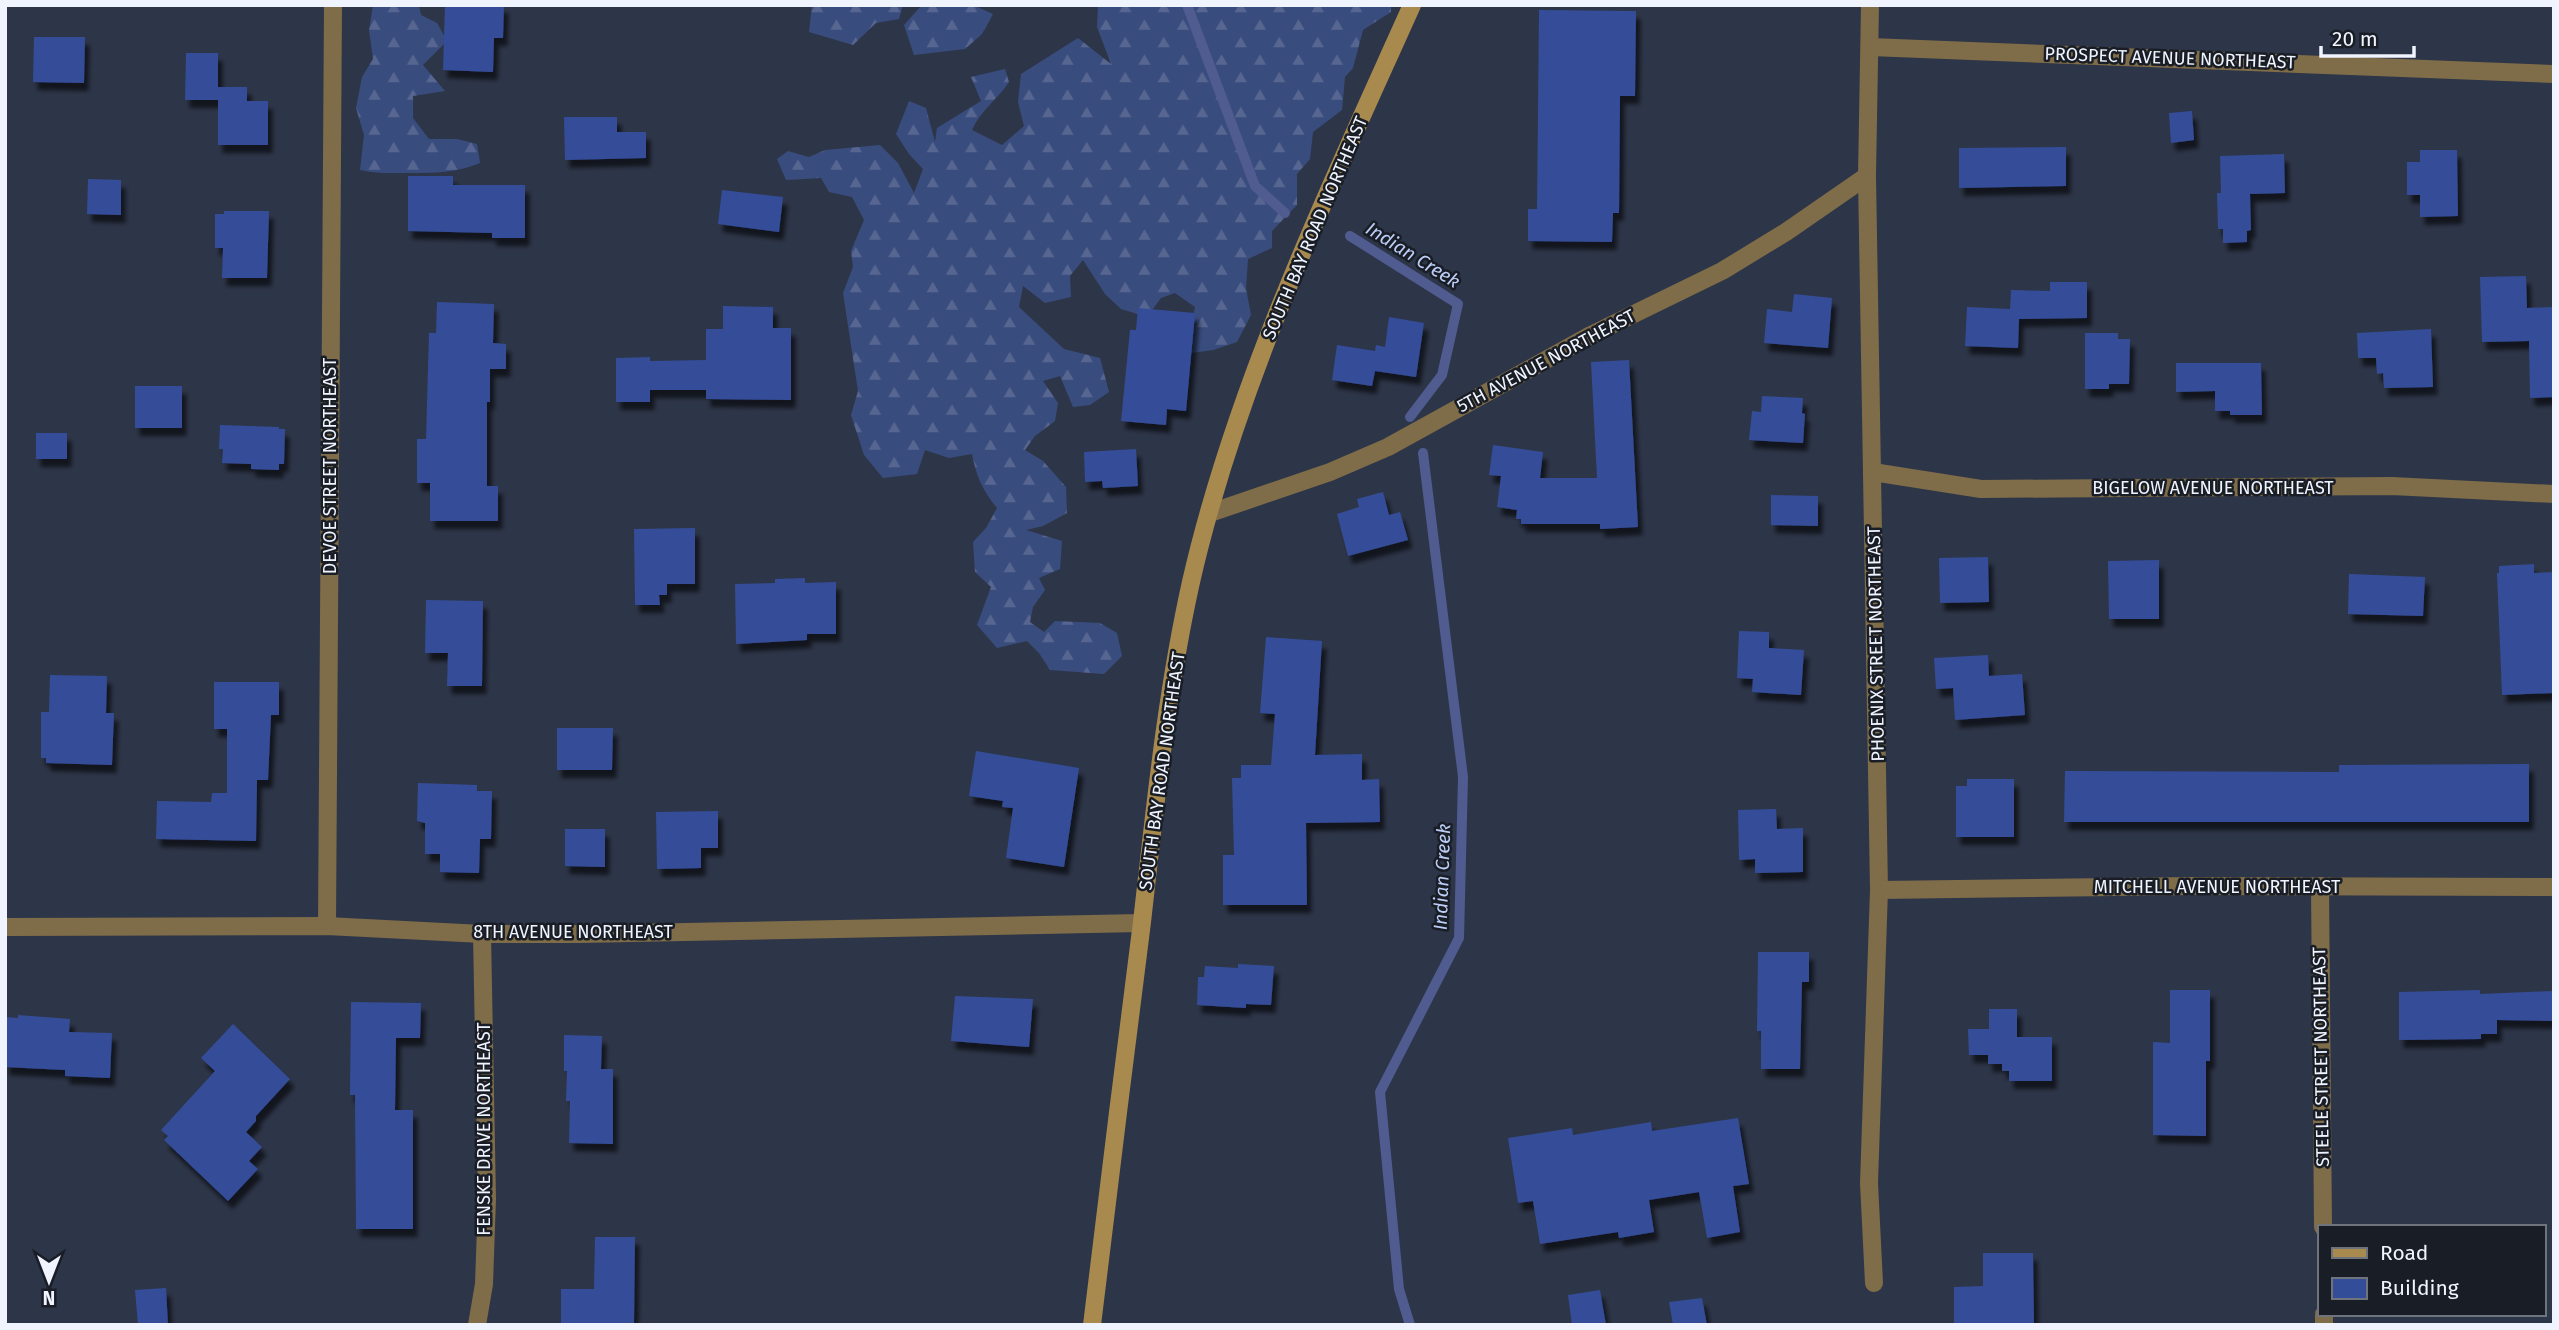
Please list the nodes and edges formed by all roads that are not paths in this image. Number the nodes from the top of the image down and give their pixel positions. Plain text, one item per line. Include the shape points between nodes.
1 (333, 5) edge
2 (1412, 5) edge
3 (1870, 5) edge
4 (1870, 47) junction
5 (2554, 74) edge
6 (1867, 176) junction
7 (1873, 472) junction
8 (2554, 494) edge
9 (1210, 513) junction
10 (2319, 886) junction
11 (2554, 887) edge
12 (1880, 890) junction
13 (1141, 923) junction
14 (327, 926) junction
15 (5, 927) edge
16 (482, 934) junction
17 (2323, 1225) edge
18 (1874, 1283) dead end
19 (477, 1325) edge
20 (1092, 1325) edge

1 - 14 street, DEVOE STREET NORTHEAST
2 - 9 street, SOUTH BAY ROAD NORTHEAST via 1264,350
3 - 4 street, PHOENIX STREET NORTHEAST
4 - 5 street, PROSPECT AVENUE NORTHEAST
4 - 6 street, PHOENIX STREET NORTHEAST
6 - 7 street, PHOENIX STREET NORTHEAST
6 - 9 street, 5TH AVENUE NORTHEAST via 1722,271 1582,340 1388,447
7 - 8 street, BIGELOW AVENUE NORTHEAST via 1981,489 2392,486
7 - 12 street, PHOENIX STREET NORTHEAST
9 - 13 street, SOUTH BAY ROAD NORTHEAST via 1191,582 1165,725
10 - 11 street, MITCHELL AVENUE NORTHEAST
10 - 12 street, MITCHELL AVENUE NORTHEAST
10 - 17 street, STEELE STREET NORTHEAST
12 - 18 street, PHOENIX STREET NORTHEAST via 1869,1184
13 - 16 street, 8TH AVENUE NORTHEAST
13 - 20 street, SOUTH BAY ROAD NORTHEAST
14 - 15 street, 8TH AVENUE NORTHEAST
14 - 16 street, 8TH AVENUE NORTHEAST
16 - 19 street, FENSKE DRIVE NORTHEAST via 487,1199 484,1283

